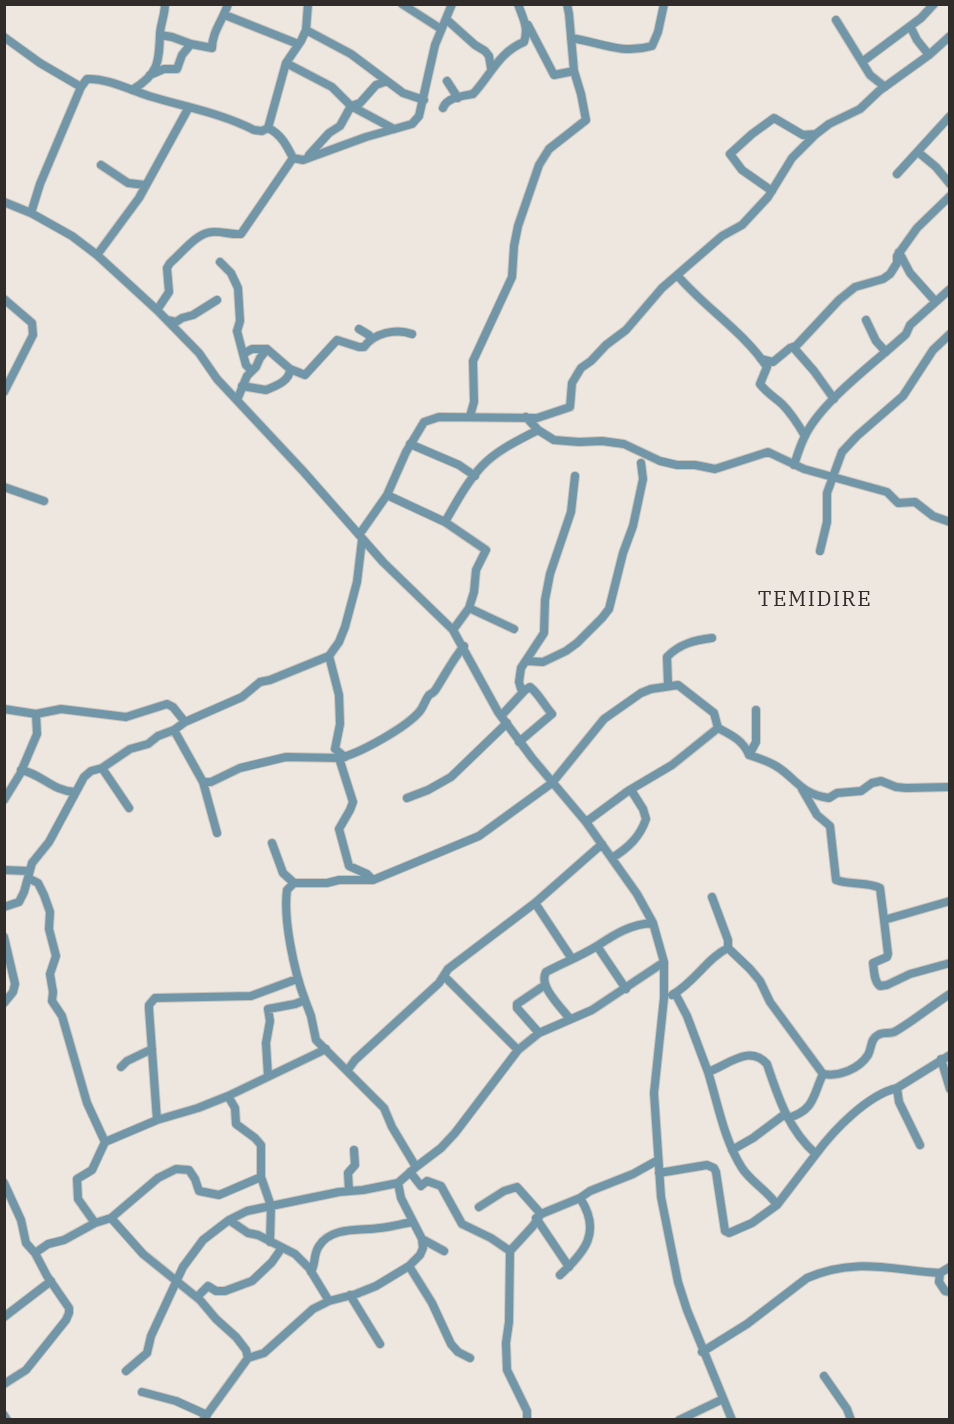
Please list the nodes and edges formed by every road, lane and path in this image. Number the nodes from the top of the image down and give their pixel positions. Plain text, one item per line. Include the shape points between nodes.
1 (165, 4) edge
2 (228, 4) edge
3 (308, 4) edge
4 (402, 4) edge
5 (452, 4) edge
6 (518, 4) edge
7 (567, 4) edge
8 (664, 4) edge
9 (934, 4) edge
10 (225, 15) junction
11 (446, 19) junction
12 (836, 20) dead end
13 (526, 21) junction
14 (910, 26) junction
15 (441, 29) junction
16 (306, 30) junction
17 (160, 35) junction
18 (950, 36) edge
19 (4, 37) edge
20 (571, 38) junction
21 (191, 44) junction
22 (298, 44) junction
23 (929, 55) junction
24 (862, 62) junction
25 (286, 63) junction
26 (491, 68) junction
27 (574, 71) junction
28 (150, 75) junction
29 (387, 81) junction
30 (447, 81) dead end
31 (81, 87) junction
32 (885, 87) junction
33 (132, 90) junction
34 (458, 98) junction
35 (424, 100) junction
36 (351, 106) junction
37 (189, 107) junction
38 (443, 108) dead end
39 (950, 116) edge
40 (268, 128) junction
41 (394, 129) junction
42 (816, 134) junction
43 (918, 152) junction
44 (293, 158) junction
45 (303, 160) junction
46 (101, 165) dead end
47 (897, 174) dead end
48 (950, 184) edge
49 (145, 185) junction
50 (772, 191) junction
51 (950, 196) edge
52 (4, 202) edge
53 (31, 213) junction
54 (899, 252) junction
55 (96, 255) junction
56 (220, 262) dead end
57 (677, 275) junction
58 (950, 289) edge
59 (4, 299) edge
60 (217, 300) dead end
61 (935, 301) junction
62 (157, 310) junction
63 (165, 320) junction
64 (866, 320) dead end
65 (359, 329) dead end
66 (412, 334) dead end
67 (950, 334) edge
68 (370, 339) junction
69 (793, 347) junction
70 (267, 350) junction
71 (886, 352) junction
72 (243, 354) junction
73 (761, 359) junction
74 (290, 369) junction
75 (252, 371) junction
76 (242, 387) junction
77 (4, 392) edge
78 (834, 399) junction
79 (237, 400) junction
80 (470, 416) junction
81 (526, 417) junction
82 (538, 430) junction
83 (805, 436) junction
84 (410, 444) junction
85 (641, 463) dead end
86 (794, 465) junction
87 (474, 476) junction
88 (575, 476) dead end
89 (832, 476) junction
90 (4, 487) edge
91 (387, 495) junction
92 (44, 501) dead end
93 (949, 521) edge
94 (446, 522) junction
95 (361, 538) junction
96 (820, 551) dead end
97 (470, 608) junction
98 (514, 629) dead end
99 (453, 630) junction
100 (712, 638) dead end
101 (464, 646) junction
102 (329, 656) junction
103 (527, 661) junction
104 (668, 686) junction
105 (525, 690) junction
106 (4, 709) edge
107 (756, 710) dead end
108 (36, 714) junction
109 (504, 719) junction
110 (185, 722) junction
111 (718, 728) junction
112 (174, 730) junction
113 (519, 742) junction
114 (749, 755) junction
115 (342, 758) junction
116 (102, 768) junction
117 (21, 770) junction
118 (203, 782) junction
119 (552, 783) junction
120 (950, 787) edge
121 (7, 788) edge
122 (802, 789) junction
123 (631, 790) junction
124 (75, 792) junction
125 (407, 798) dead end
126 (4, 800) edge
127 (129, 808) dead end
128 (586, 822) junction
129 (217, 833) dead end
130 (272, 843) dead end
131 (602, 844) junction
132 (612, 858) junction
133 (4, 870) edge
134 (28, 875) junction
135 (373, 880) junction
136 (294, 883) junction
137 (712, 897) dead end
138 (950, 901) edge
139 (535, 903) junction
140 (4, 906) edge
141 (884, 920) junction
142 (653, 923) junction
143 (4, 937) edge
144 (597, 946) junction
145 (728, 948) junction
146 (572, 959) junction
147 (664, 962) junction
148 (950, 963) edge
149 (444, 976) junction
150 (297, 979) junction
151 (545, 985) junction
152 (626, 989) junction
153 (675, 993) junction
154 (950, 994) edge
155 (664, 998) junction
156 (305, 1000) junction
157 (4, 1003) edge
158 (570, 1019) junction
159 (539, 1033) junction
160 (152, 1049) junction
161 (326, 1049) junction
162 (518, 1050) junction
163 (945, 1057) edge
164 (121, 1067) dead end
165 (346, 1071) junction
166 (708, 1072) junction
167 (823, 1074) junction
168 (268, 1076) junction
169 (897, 1088) junction
170 (950, 1089) edge
171 (228, 1096) junction
172 (786, 1116) junction
173 (157, 1120) junction
174 (105, 1142) junction
175 (920, 1145) dead end
176 (354, 1150) dead end
177 (732, 1150) junction
178 (816, 1154) junction
179 (658, 1160) junction
180 (413, 1169) junction
181 (658, 1173) junction
182 (261, 1177) junction
183 (4, 1183) edge
184 (398, 1183) junction
185 (349, 1191) junction
186 (580, 1198) junction
187 (777, 1205) junction
188 (271, 1206) junction
189 (479, 1207) dead end
190 (538, 1216) junction
191 (111, 1218) junction
192 (229, 1220) junction
193 (412, 1222) junction
194 (95, 1223) junction
195 (422, 1239) junction
196 (270, 1242) junction
197 (281, 1249) junction
198 (444, 1251) dead end
199 (510, 1251) junction
200 (35, 1253) junction
201 (408, 1266) junction
202 (569, 1267) junction
203 (950, 1267) edge
204 (311, 1272) junction
205 (940, 1273) junction
206 (560, 1275) dead end
207 (51, 1281) junction
208 (177, 1282) junction
209 (950, 1292) edge
210 (350, 1296) junction
211 (196, 1297) junction
212 (329, 1300) junction
213 (4, 1317) edge
214 (380, 1344) dead end
215 (702, 1352) junction
216 (248, 1358) junction
217 (470, 1358) dead end
218 (126, 1371) dead end
219 (824, 1376) dead end
220 (4, 1384) edge
221 (142, 1392) dead end
222 (723, 1399) junction
223 (4, 1415) edge
224 (205, 1417) edge
225 (7, 1419) edge
226 (527, 1419) edge
227 (679, 1419) edge
228 (732, 1419) edge
229 (851, 1419) edge

1 - 17 street
2 - 10 street
3 - 16 street
4 - 15 street
5 - 11 street
6 - 13 street
7 - 20 street
8 - 20 street via 652,46 608,48
9 - 14 street
10 - 21 street via 214,32 212,48
10 - 22 street
11 - 15 street
11 - 26 street via 485,51
12 - 24 street
13 - 26 street via 524,42 513,46
13 - 27 street via 554,75
14 - 23 street
14 - 24 street
15 - 35 street
16 - 22 street
16 - 29 street via 351,54
17 - 21 street
17 - 28 street via 160,56
18 - 23 street
19 - 31 street
20 - 27 street
21 - 28 street via 177,69
22 - 25 street
23 - 32 street
24 - 32 street
25 - 36 street via 332,87
25 - 40 street
26 - 34 street via 474,94
27 - 80 street via 587,116 585,123 559,140 539,165 518,226 512,277 473,361 474,402
28 - 33 street
29 - 35 street via 403,93
29 - 36 street
30 - 34 street
31 - 33 street via 92,78
31 - 53 street via 39,184
32 - 42 street via 860,109
33 - 37 street
34 - 38 street via 445,103
35 - 41 street via 412,124
36 - 41 street
36 - 45 street via 340,126
37 - 40 street via 254,130
37 - 49 street
39 - 43 street
40 - 44 street via 284,140
41 - 45 street
42 - 50 street via 792,159
42 - 50 street via 803,135 774,118 730,154 742,170
43 - 47 street
43 - 48 street
44 - 45 street
44 - 62 street via 241,234 203,234 170,263 170,292
46 - 49 street via 128,183
49 - 55 street
50 - 57 street via 742,225 722,236
51 - 54 street
52 - 53 street
53 - 55 street
54 - 61 street via 910,273
54 - 69 street via 890,274 855,287
55 - 62 street
56 - 72 street via 238,288 237,331
57 - 73 street
57 - 81 street via 626,330 581,368 572,383 570,407 537,418
58 - 61 street
59 - 77 street via 32,323 33,335
60 - 63 street via 176,322
61 - 71 street
62 - 63 street
63 - 79 street via 199,353
64 - 71 street
65 - 68 street
66 - 68 street via 402,331
67 - 89 street via 933,350 903,396 842,453
68 - 74 street via 364,347 338,340 305,375
69 - 73 street via 773,362
69 - 78 street
70 - 72 street via 252,349
70 - 74 street
70 - 75 street
71 - 78 street
72 - 75 street
73 - 83 street via 767,367 760,384 790,413
74 - 76 street via 287,378 266,390
75 - 76 street
76 - 79 street
78 - 83 street
79 - 95 street
80 - 81 street
80 - 84 street via 439,417 424,422
81 - 82 street
82 - 86 street via 562,442 624,444 677,465 715,469 768,452
82 - 87 street via 502,449
83 - 86 street
84 - 87 street via 459,465
84 - 91 street
85 - 103 street via 643,479 633,526 609,609 566,651 543,662
86 - 89 street
87 - 94 street
88 - 103 street via 571,512 550,574 544,633
89 - 93 street via 887,492 898,503 915,502 933,516
89 - 96 street
90 - 92 street
91 - 94 street
91 - 95 street
94 - 97 street via 486,550 476,570
95 - 99 street
95 - 102 street via 357,582 345,627
97 - 98 street
97 - 99 street
99 - 101 street
100 - 104 street via 687,643 666,657
101 - 109 street
101 - 115 street via 419,712 381,740
102 - 110 street via 260,682 242,697
102 - 115 street via 339,695 340,724 335,749
103 - 105 street via 521,668 519,682
104 - 111 street via 678,685 714,713
104 - 119 street via 641,693 604,719
105 - 109 street
105 - 113 street via 530,687 537,693 552,714
106 - 108 street
107 - 114 street via 756,742
108 - 110 street via 61,709 126,717 167,704
108 - 117 street via 37,735
109 - 113 street
109 - 125 street via 451,777
110 - 112 street
111 - 114 street via 738,739
111 - 123 street via 672,765
112 - 116 street via 130,749
112 - 118 street
113 - 119 street
114 - 122 street via 777,766
115 - 118 street via 286,757
115 - 135 street via 352,802 339,829 342,844 349,866
116 - 124 street via 84,777
116 - 127 street
117 - 121 street
117 - 124 street via 56,788
118 - 129 street
119 - 128 street
119 - 135 street via 479,836
120 - 122 street via 896,788 881,781 861,791 837,793 829,798
121 - 126 street
122 - 141 street via 830,826 836,880 880,888
123 - 128 street
123 - 132 street via 646,819 629,847
124 - 134 street
128 - 131 street
130 - 136 street via 283,873
131 - 132 street
131 - 139 street
132 - 142 street
133 - 134 street
134 - 140 street via 19,902
134 - 174 street via 38,883 50,912 49,929 56,956 50,974 52,1001 62,1016 87,1103
135 - 136 street
136 - 150 street via 287,890 285,908
137 - 145 street
138 - 141 street
139 - 146 street
139 - 149 street via 463,956
141 - 148 street via 888,954 873,963 877,985
142 - 144 street via 624,929
142 - 147 street
143 - 157 street via 15,984
144 - 146 street
144 - 152 street
145 - 153 street
145 - 167 street via 760,981 770,1002
146 - 151 street via 546,972
147 - 152 street
147 - 155 street
149 - 162 street
149 - 165 street
150 - 156 street
150 - 160 street via 251,996 155,998 149,1005
151 - 158 street
151 - 159 street via 517,1004
152 - 158 street
153 - 155 street
153 - 166 street
154 - 167 street via 893,1033 878,1035 864,1061 853,1068
155 - 179 street via 654,1093
156 - 161 street via 316,1040
156 - 168 street via 268,1009
158 - 159 street
159 - 162 street
160 - 164 street
160 - 173 street
161 - 165 street
161 - 168 street
162 - 180 street via 464,1124
163 - 169 street
163 - 170 street
165 - 180 street via 384,1108
166 - 172 street via 746,1054 761,1058 767,1064
166 - 177 street
167 - 172 street via 813,1100 799,1114
168 - 171 street
169 - 175 street via 899,1102
169 - 178 street via 845,1120
171 - 173 street
171 - 182 street via 236,1108 236,1124 261,1144
172 - 177 street
172 - 178 street
173 - 174 street
174 - 194 street via 92,1170 77,1179 78,1199
176 - 185 street via 355,1165 348,1173
177 - 187 street via 744,1171
178 - 187 street
179 - 181 street
179 - 186 street
180 - 184 street
180 - 199 street via 421,1186 427,1181 441,1186 462,1224
181 - 187 street via 707,1165 714,1168 729,1233
181 - 215 street via 678,1282
182 - 188 street
182 - 191 street via 219,1195 199,1191 189,1170 176,1169 158,1178
183 - 200 street via 21,1220 26,1243
184 - 185 street
184 - 193 street
185 - 188 street
186 - 190 street
186 - 202 street via 587,1210 590,1239
188 - 192 street
188 - 196 street
189 - 190 street via 517,1187
190 - 199 street
190 - 202 street
191 - 194 street
191 - 208 street via 143,1254
192 - 196 street
192 - 208 street via 203,1239
193 - 195 street
193 - 204 street via 329,1236 313,1256
194 - 200 street
195 - 198 street
195 - 201 street via 420,1255
196 - 197 street
197 - 204 street via 295,1254
197 - 211 street via 252,1281 225,1291 208,1286
199 - 226 street via 507,1370 527,1411
200 - 207 street
201 - 210 street via 376,1286
201 - 217 street via 451,1344
202 - 206 street
203 - 205 street
204 - 212 street
205 - 209 street via 939,1282
205 - 215 street via 869,1265 816,1274
207 - 213 street
207 - 220 street via 69,1308 66,1320 26,1370
208 - 211 street
208 - 218 street via 147,1353
210 - 212 street
210 - 214 street
211 - 216 street via 236,1337
212 - 216 street via 313,1309 264,1353
215 - 222 street
216 - 224 street
219 - 229 street
221 - 224 street via 176,1401
222 - 227 street
222 - 228 street
223 - 225 street

